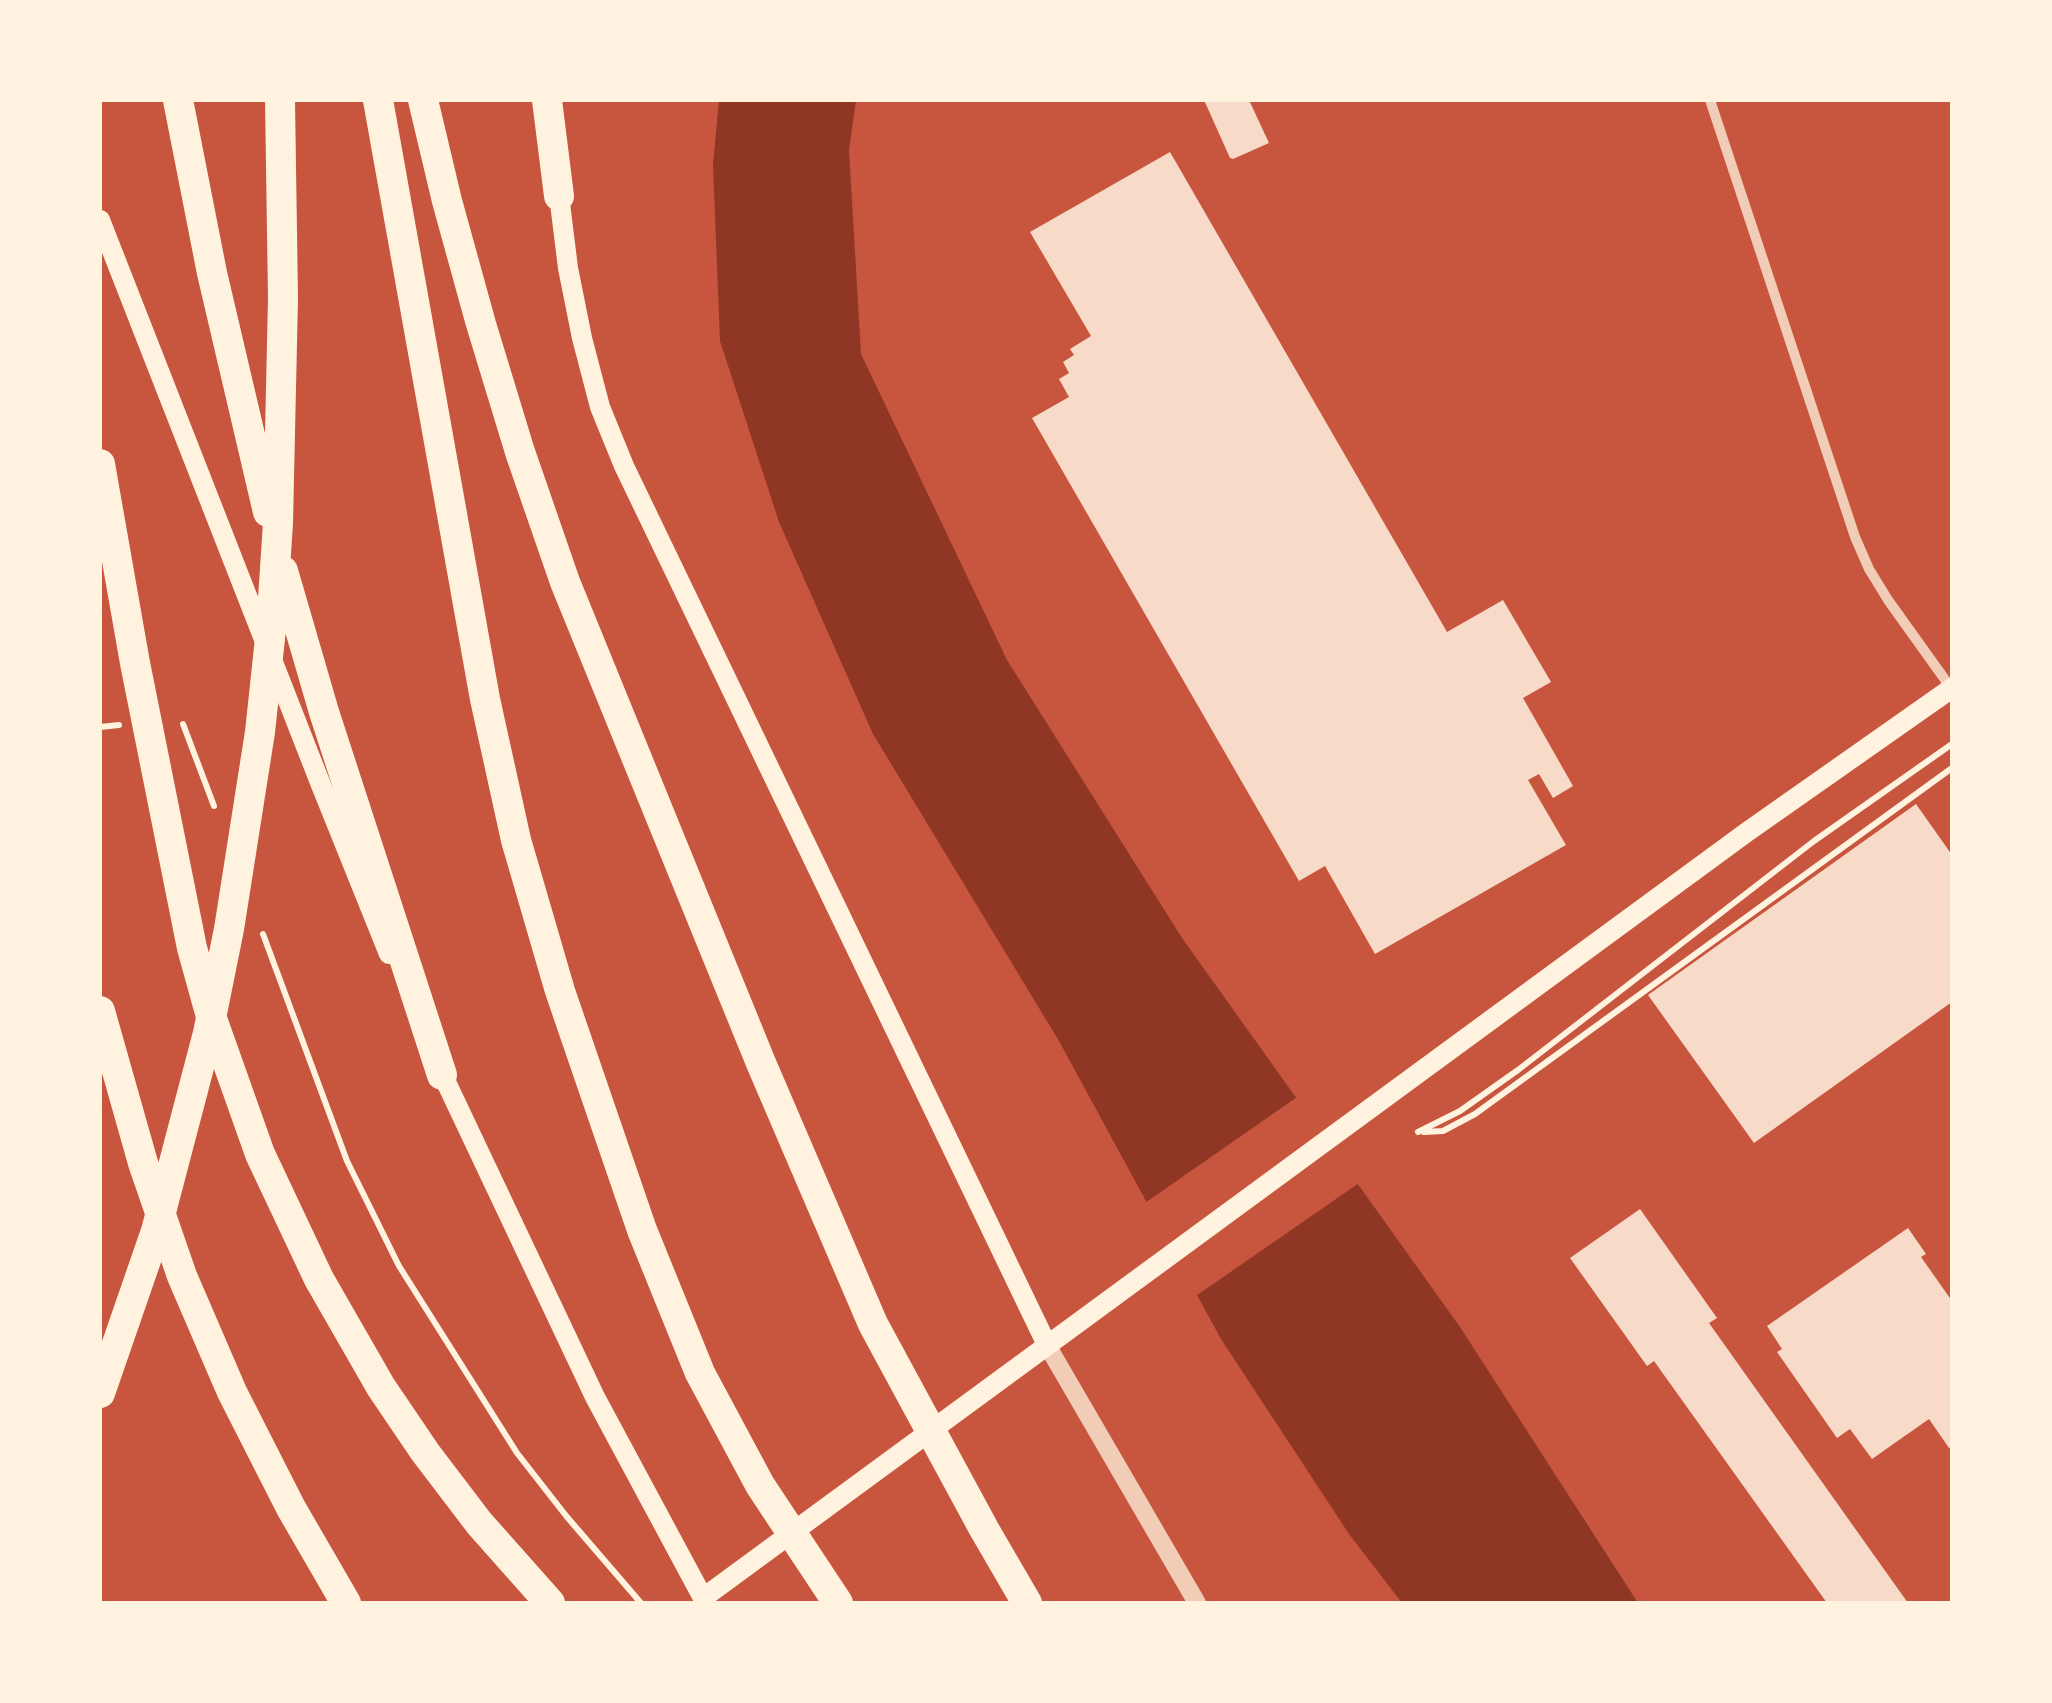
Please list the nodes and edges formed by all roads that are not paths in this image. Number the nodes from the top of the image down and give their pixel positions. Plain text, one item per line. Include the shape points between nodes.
1 (178, 100) edge
2 (280, 100) edge
3 (378, 100) edge
4 (424, 100) edge
5 (547, 100) edge
6 (554, 100) edge
7 (1710, 100) edge
8 (559, 196) junction
9 (100, 220) edge
10 (100, 464) edge
11 (1952, 688) edge
12 (100, 1011) edge
13 (442, 1075) junction
14 (1046, 1345) junction
15 (100, 1393) edge
16 (705, 1601) edge
17 (346, 1603) edge
18 (550, 1603) edge
19 (838, 1603) edge
20 (1027, 1603) edge
21 (1198, 1603) edge

1 - 13 highway via 279,560
2 - 15 highway via 278,523 260,732 200,1066 156,1231
3 - 19 highway via 482,682 516,840 560,991 667,1296 706,1387 760,1485
4 - 20 highway via 481,324 565,582 874,1324
5 - 8 highway
6 - 8 main road
7 - 11 street via 1855,538 1888,600
8 - 14 main road via 582,338 624,466
9 - 13 main road
10 - 18 highway via 192,948 260,1154 318,1279 381,1387 479,1523
11 - 14 main road
12 - 17 highway via 182,1276 232,1392
13 - 16 main road via 595,1397
14 - 16 main road
14 - 21 street

